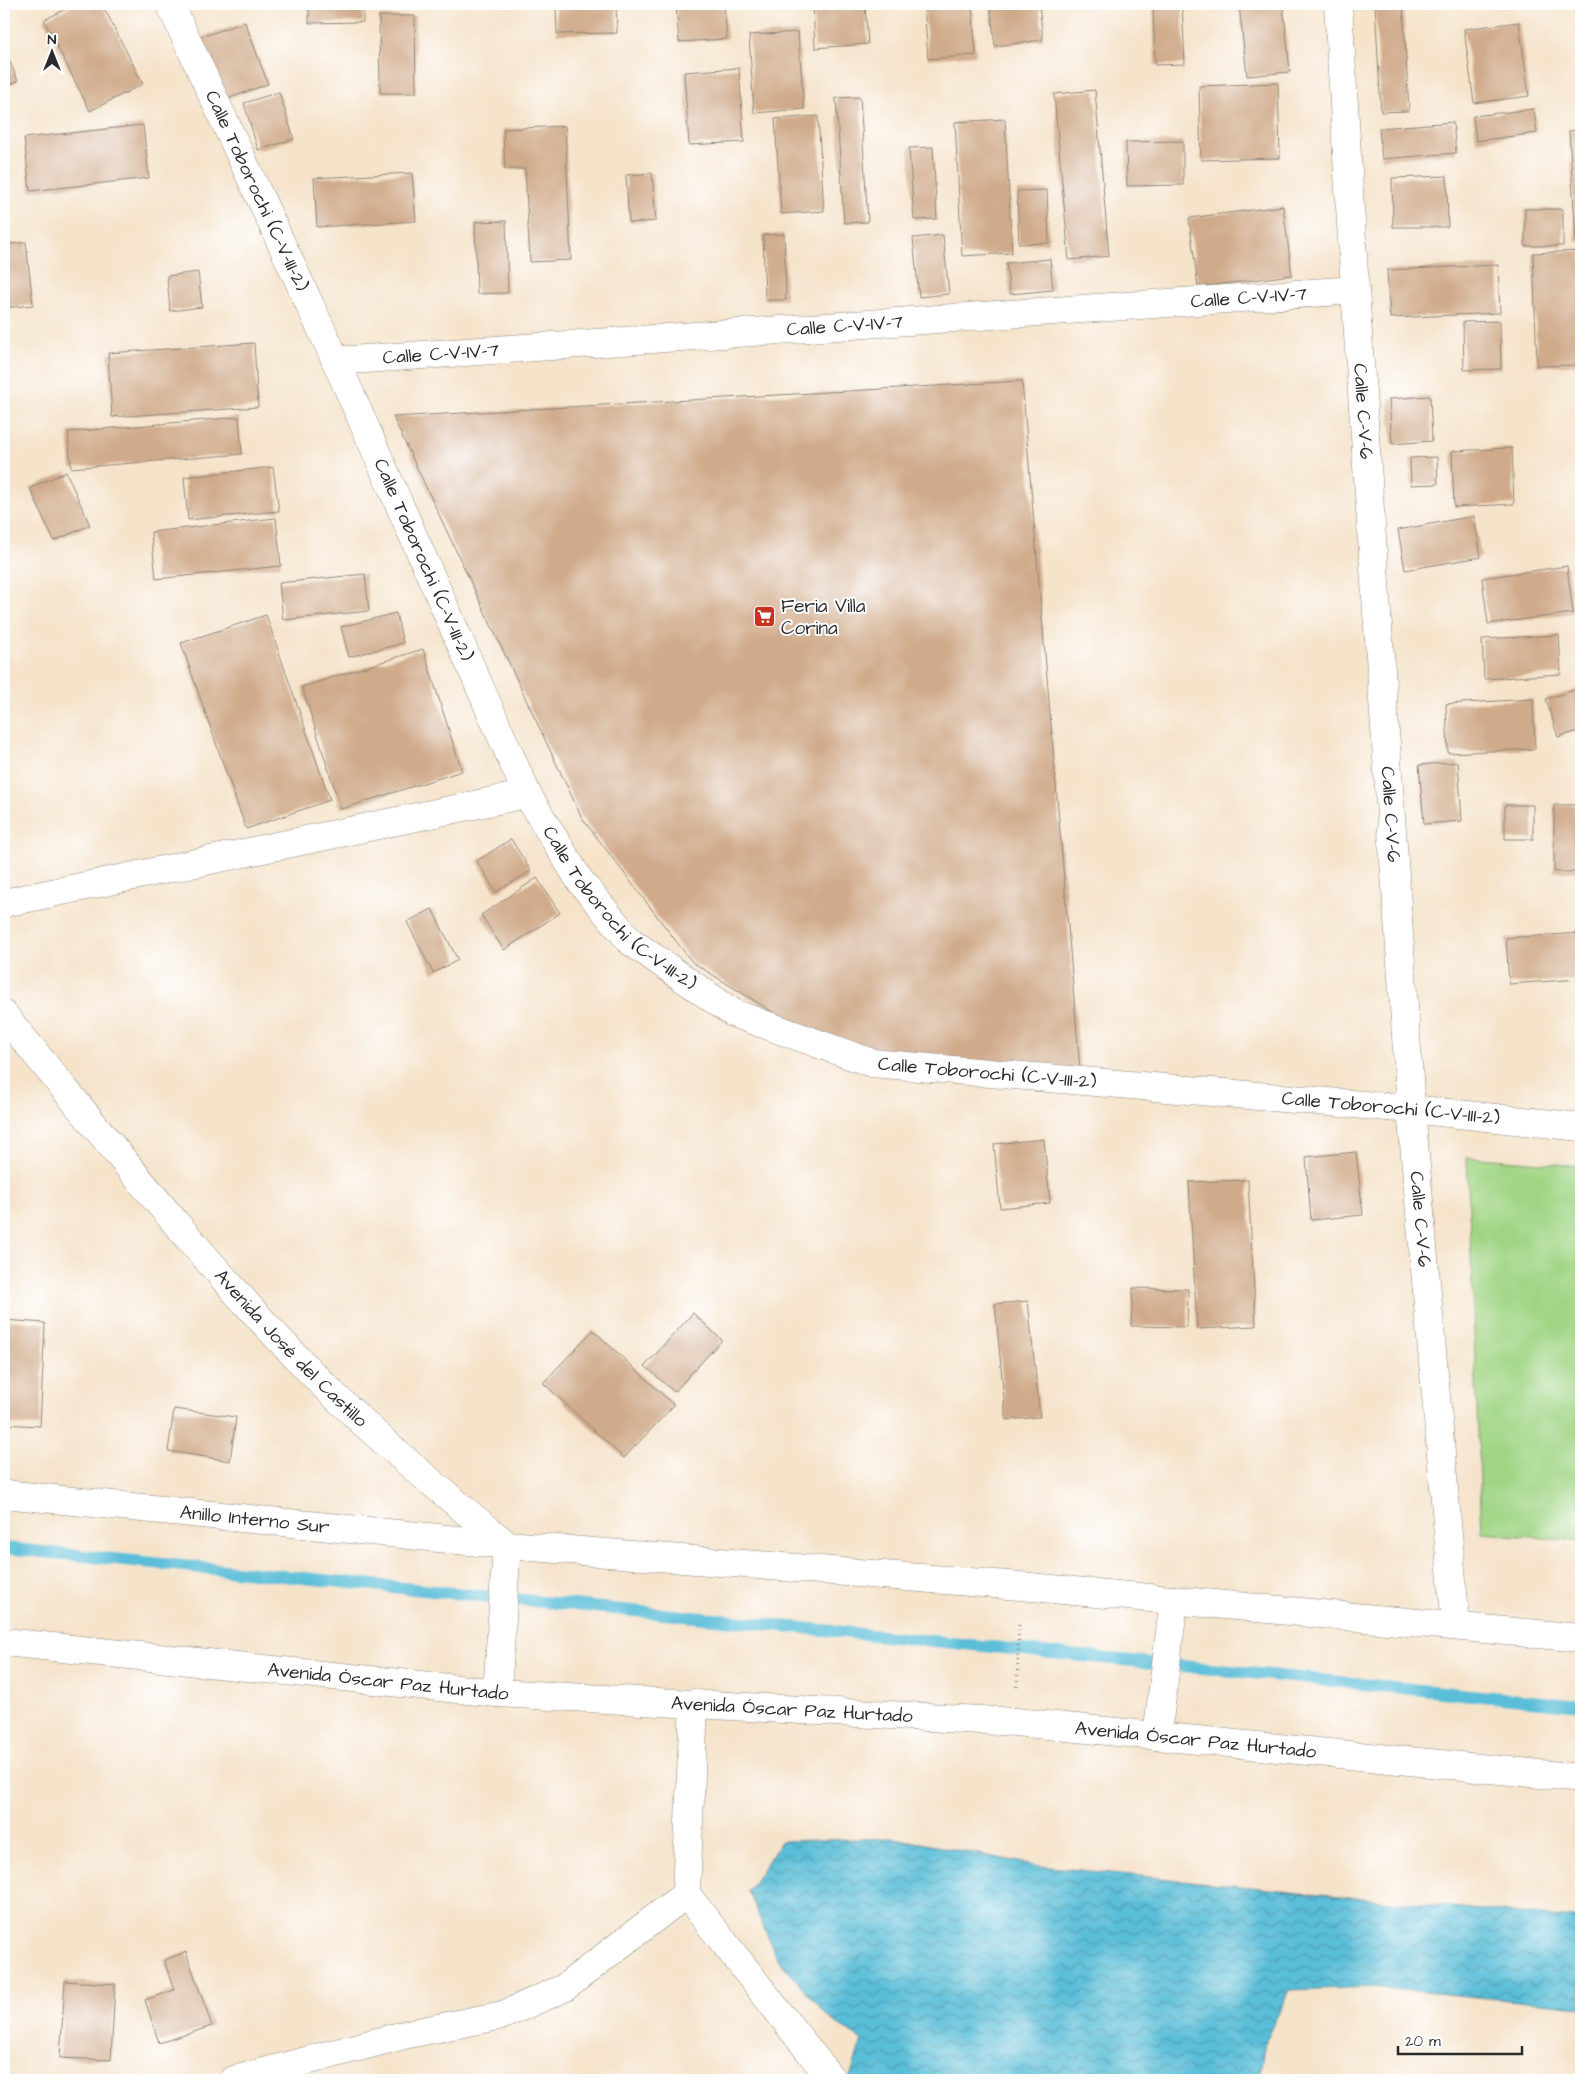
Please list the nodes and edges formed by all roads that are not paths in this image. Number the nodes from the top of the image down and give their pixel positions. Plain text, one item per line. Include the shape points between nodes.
1 (170, 4) edge
2 (1338, 4) edge
3 (1355, 290) junction
4 (336, 361) junction
5 (527, 794) junction
6 (4, 903) edge
7 (4, 1015) edge
8 (1411, 1109) junction
9 (1581, 1127) edge
10 (4, 1494) edge
11 (507, 1544) junction
12 (1172, 1613) junction
13 (1456, 1626) junction
14 (1581, 1638) edge
15 (4, 1642) edge
16 (498, 1693) junction
17 (694, 1703) junction
18 (1157, 1736) junction
19 (1581, 1778) edge
20 (686, 1894) junction
21 (234, 2080) edge
22 (832, 2080) edge

1 - 4 main road, Calle Toborochi (C-V-III-2)
2 - 3 main road, Calle C-V-6
3 - 4 main road, Calle C-V-IV-7
3 - 8 main road, Calle C-V-6
4 - 5 main road, Calle Toborochi (C-V-III-2)
5 - 6 main road
5 - 8 main road, Calle Toborochi (C-V-III-2) via 580,881 630,941 733,1013 872,1063
7 - 11 main road, Avenida José del Castillo via 195,1245 299,1360 410,1465
8 - 9 main road, Calle Toborochi (C-V-III-2)
8 - 13 main road, Calle C-V-6
10 - 11 main road, Anillo Interno Sur
11 - 12 main road, Anillo Interno Sur via 1020,1586
11 - 16 main road
12 - 13 main road, Anillo Interno Sur
12 - 18 main road
13 - 14 main road, Anillo Interno Sur
15 - 16 main road, Avenida Óscar Paz Hurtado
16 - 17 main road, Avenida Óscar Paz Hurtado
17 - 18 main road, Avenida Óscar Paz Hurtado via 1016,1722
17 - 20 main road
18 - 19 main road, Avenida Óscar Paz Hurtado
20 - 21 main road via 564,1988 503,2015 408,2034
20 - 22 main road

